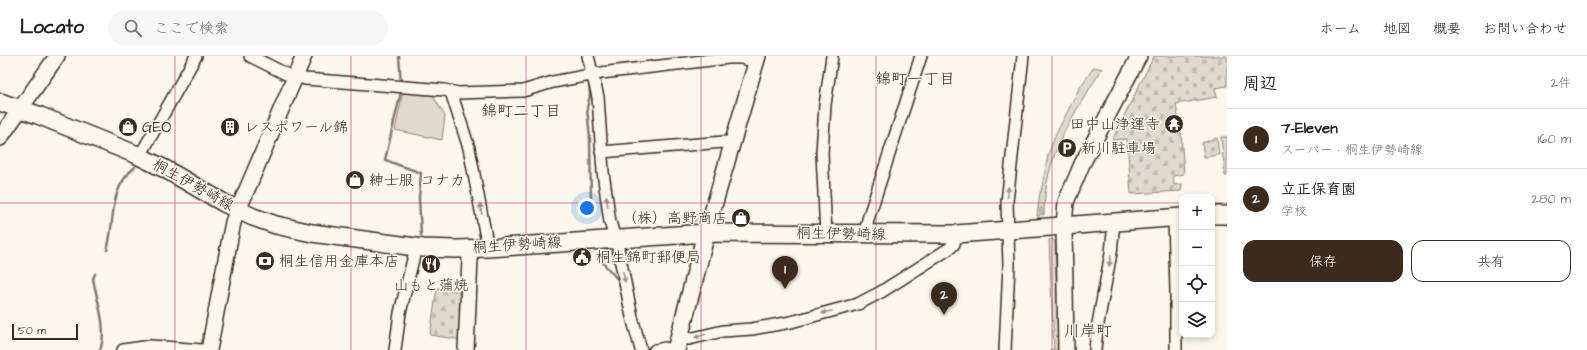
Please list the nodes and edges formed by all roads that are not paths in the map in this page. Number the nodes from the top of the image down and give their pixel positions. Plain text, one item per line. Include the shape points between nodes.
1 (57, 56) edge
2 (196, 56) edge
3 (250, 56) edge
4 (304, 56) edge
5 (588, 56) edge
6 (832, 56) edge
7 (921, 56) edge
8 (1023, 56) edge
9 (1139, 56) edge
10 (728, 57) edge
11 (757, 59) edge
12 (592, 75) junction
13 (295, 77) junction
14 (451, 92) junction
15 (0, 102) edge
16 (20, 109) junction
17 (0, 138) edge
18 (733, 144) junction
19 (601, 152) junction
20 (140, 156) junction
21 (237, 209) junction
22 (1215, 215) edge
23 (1227, 215) edge
24 (1178, 217) edge
25 (1114, 222) junction
26 (1064, 225) junction
27 (1008, 231) junction
28 (706, 233) junction
29 (826, 234) junction
30 (865, 234) junction
31 (956, 234) junction
32 (615, 239) junction
33 (416, 247) junction
34 (468, 248) junction
35 (488, 248) junction
36 (676, 346) edge
37 (123, 350) edge
38 (204, 350) edge
39 (209, 350) edge
40 (218, 350) edge
41 (395, 350) edge
42 (466, 350) edge
43 (641, 350) edge
44 (655, 350) edge
45 (1005, 350) edge
46 (1066, 350) edge
47 (1095, 350) edge
48 (1176, 350) edge

1 - 16 street
2 - 20 street
3 - 13 street
4 - 13 street
5 - 12 street
6 - 29 street via 822,153
7 - 30 street
27 -> 8 street via 1007,205
9 - 26 street via 1075,179 1066,202
10 - 11 street
10 - 12 street
11 - 18 street
12 - 14 street via 523,91
12 - 19 street via 598,97
13 - 14 street
13 - 21 street
35 -> 14 street via 469,148
15 - 16 main road, 桐生伊勢崎線
16 - 17 street
16 - 20 main road, 桐生伊勢崎線
18 - 19 street via 724,142
18 - 28 street
32 -> 19 street via 609,215
20 - 21 main road, 桐生伊勢崎線
21 - 33 main road, 桐生伊勢崎線 via 299,231
21 - 39 street
22 - 23 main road
24 - 25 main road, 桐生伊勢崎線
24 - 48 street
25 - 26 main road, 桐生伊勢崎線
25 -> 47 street
26 - 27 main road, 桐生伊勢崎線
26 - 46 street
27 - 31 main road, 桐生伊勢崎線
27 - 45 street
28 - 29 main road, 桐生伊勢崎線
28 - 32 main road, 桐生伊勢崎線
28 - 36 main road
29 - 30 main road, 桐生伊勢崎線
30 - 31 main road, 桐生伊勢崎線
31 -> 36 street via 954,244 950,248 864,302 791,322 723,331 689,339
32 - 35 main road, 桐生伊勢崎線
32 -> 43 street
33 - 34 main road, 桐生伊勢崎線
33 - 41 street via 400,313
34 - 35 main road, 桐生伊勢崎線
34 - 42 street via 470,259
36 - 44 street
37 - 38 street via 151,346
38 - 39 street
39 - 40 street

